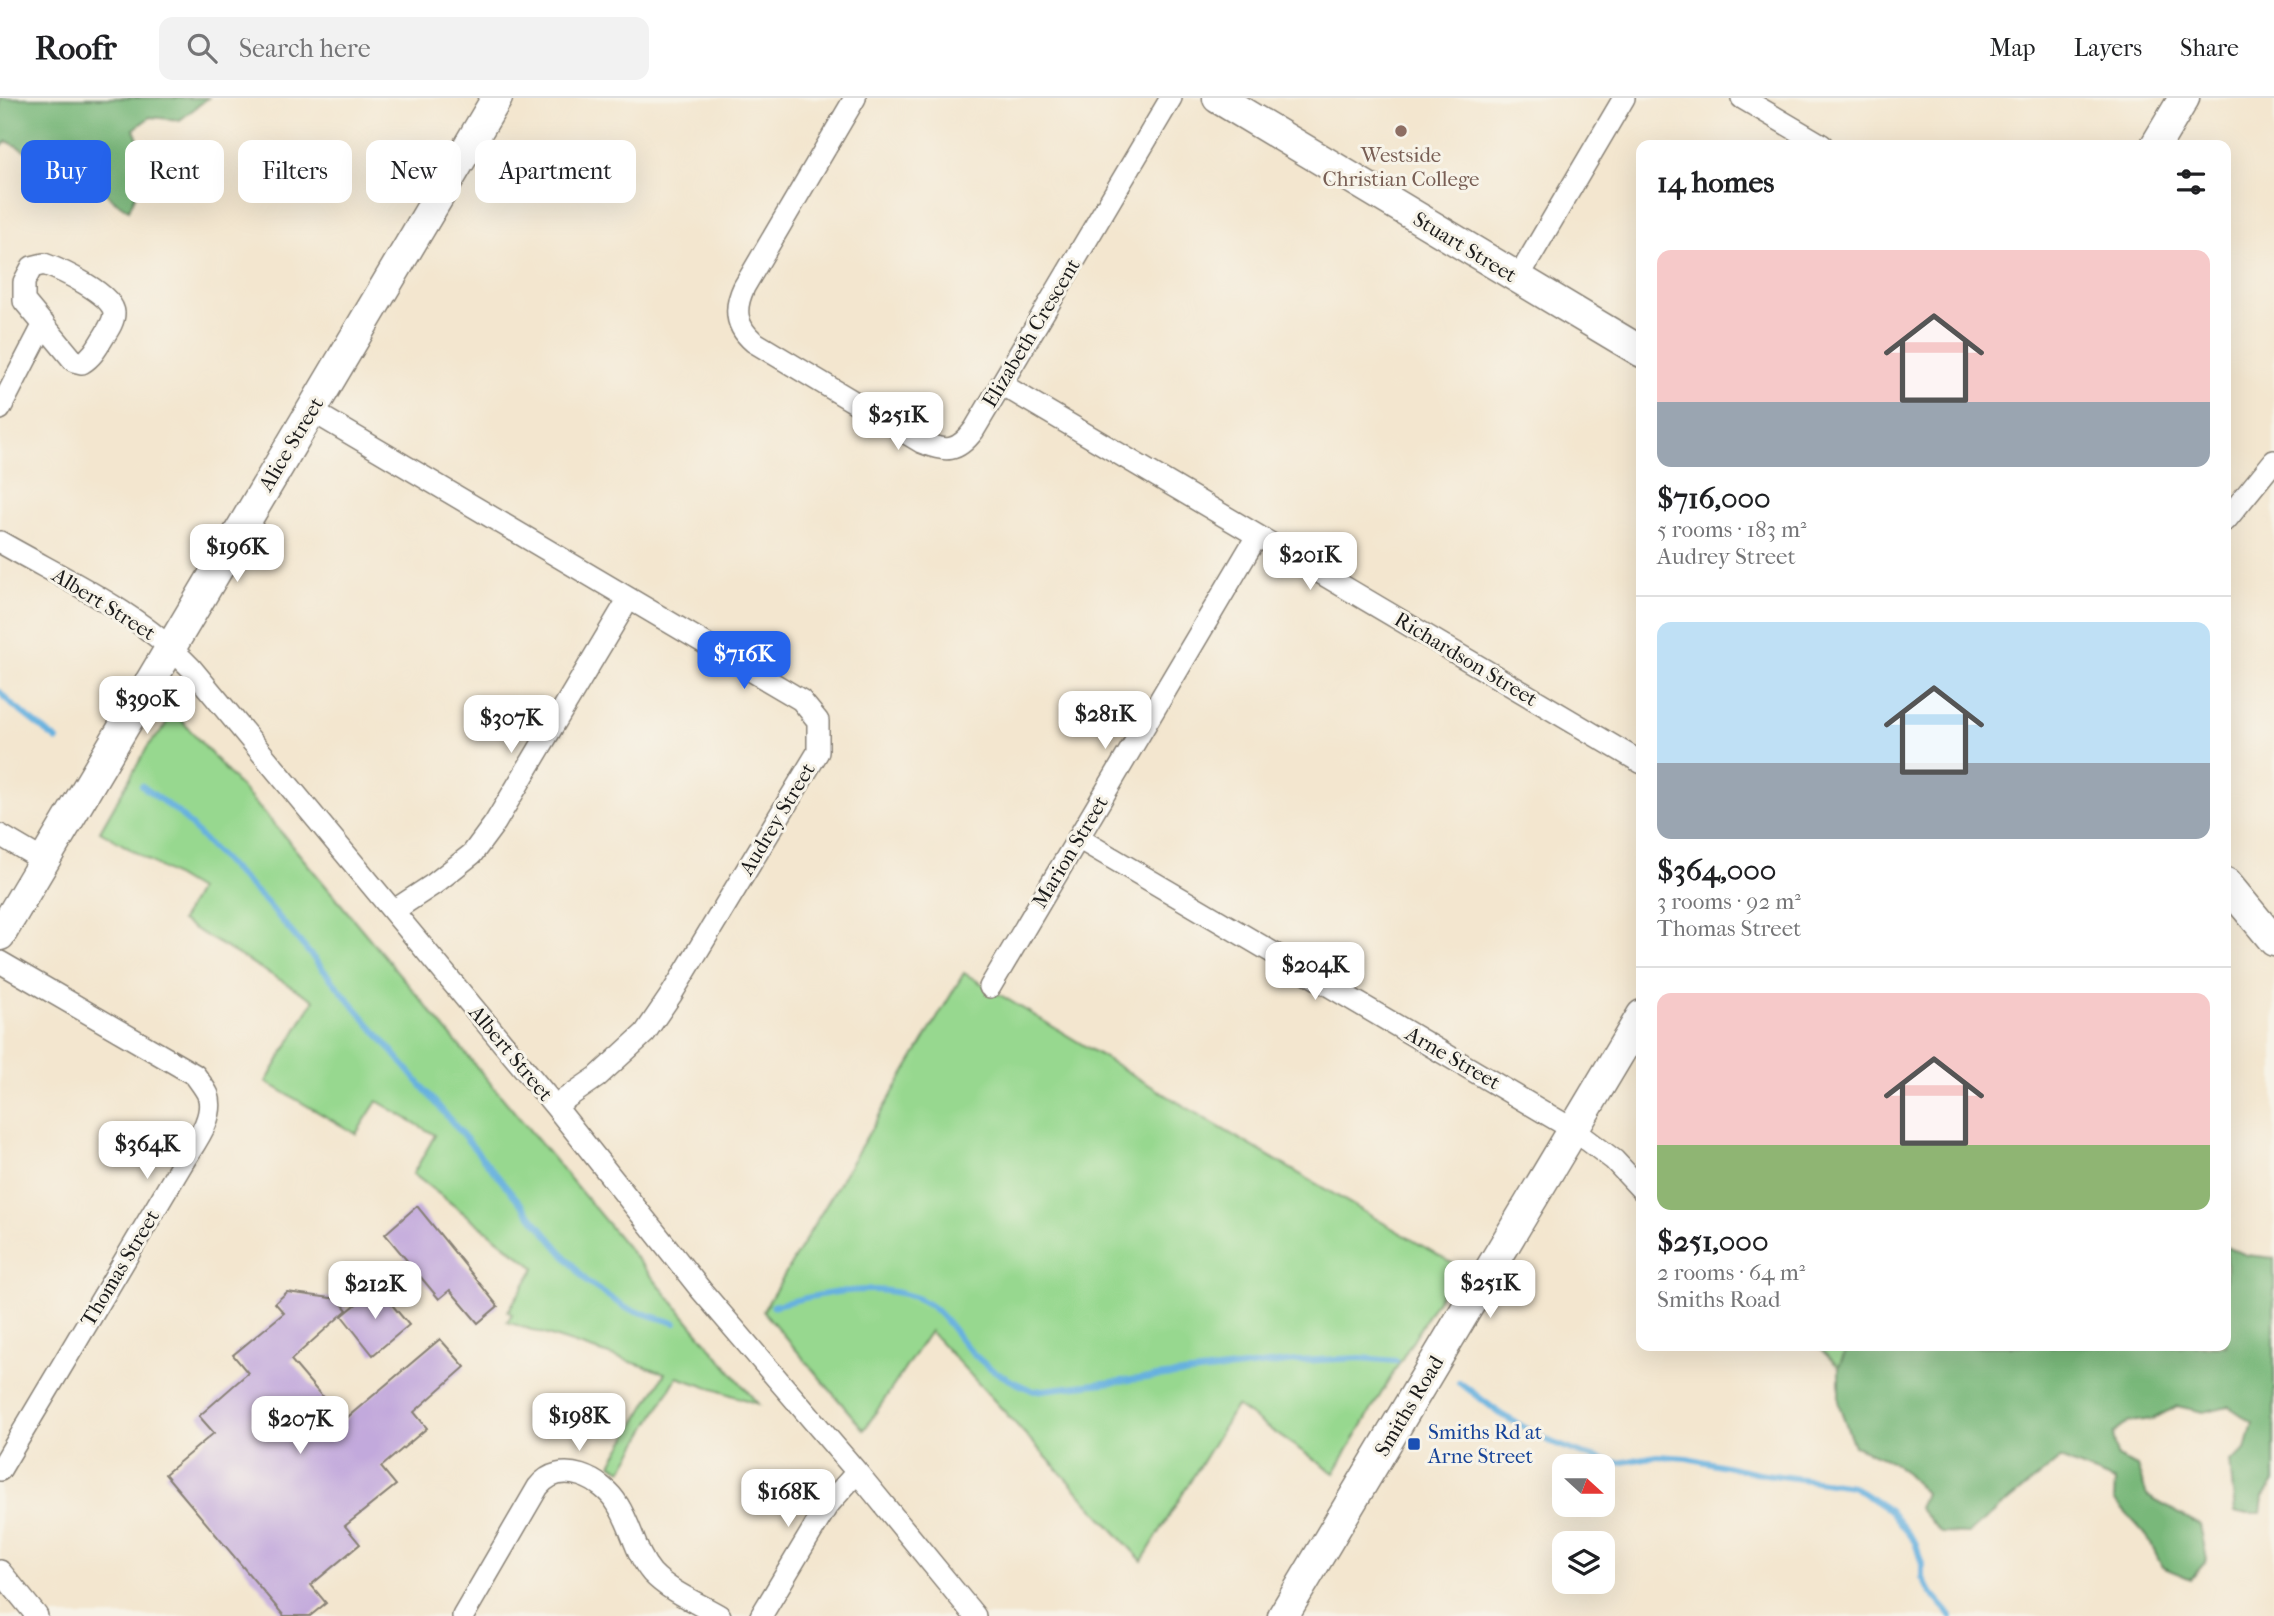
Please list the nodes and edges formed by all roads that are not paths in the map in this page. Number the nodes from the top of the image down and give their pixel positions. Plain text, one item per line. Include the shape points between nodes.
1 (496, 98) edge
2 (855, 98) edge
3 (1171, 98) edge
4 (1218, 98) edge
5 (1624, 98) edge
6 (1742, 98) edge
7 (2184, 98) edge
8 (1813, 140) edge
9 (2159, 140) edge
10 (1518, 278) junction
11 (44, 324) junction
12 (1636, 348) edge
13 (1000, 384) junction
14 (0, 409) edge
15 (312, 411) junction
16 (2274, 461) edge
17 (2231, 514) edge
18 (1257, 536) junction
19 (0, 542) edge
20 (628, 600) junction
21 (170, 646) junction
22 (1636, 760) edge
23 (0, 835) edge
24 (1078, 838) junction
25 (44, 861) junction
26 (2231, 889) edge
27 (393, 911) junction
28 (0, 935) edge
29 (2274, 941) edge
30 (0, 962) edge
31 (990, 987) dead end
32 (1636, 1025) edge
33 (555, 1106) junction
34 (1574, 1130) junction
35 (1636, 1184) edge
36 (0, 1470) edge
37 (857, 1472) junction
38 (0, 1571) edge
39 (27, 1612) edge
40 (463, 1616) edge
41 (720, 1616) edge
42 (761, 1616) edge
43 (975, 1616) edge
44 (1283, 1616) edge

1 - 15 street, Alice Street
2 - 13 street, Elizabeth Crescent via 744,286 737,306 740,326 754,342 921,442 943,450 967,439
3 - 13 street, Elizabeth Crescent
4 - 10 street, Stuart Street
5 - 10 street
6 - 8 street
7 - 9 street
10 - 12 street, Stuart Street
11 - 11 street via 24,301 24,282 32,267 57,268 113,306 111,324 82,363 74,361
11 - 14 street
13 - 18 street, Richardson Street
15 - 20 street, Audrey Street
15 - 21 street, Alice Street
16 - 17 street
18 - 22 street, Richardson Street
18 - 24 street, Marion Street
19 - 21 street, Albert Street via 130,617
20 - 27 street via 480,844 435,884
20 - 33 street, Audrey Street via 801,700 818,721 818,752 645,1033 597,1077
21 - 25 street, Alice Street
21 - 27 street, Albert Street
23 - 25 street
24 - 31 street, Marion Street
24 - 34 street, Arne Street
25 - 28 street, Alice Street
26 - 29 street
27 - 33 street, Albert Street
30 - 36 street, Thomas Street via 187,1070 203,1086 209,1108 207,1121
32 - 34 street, Smiths Road
33 - 37 street, Albert Street via 701,1290
34 - 35 street, Arne Street
34 - 44 street, Smiths Road
37 - 42 street via 827,1506
37 - 43 street, Albert Street
38 - 39 street
40 - 41 street via 538,1488 552,1474 562,1472 582,1476 605,1490 617,1503 653,1574

